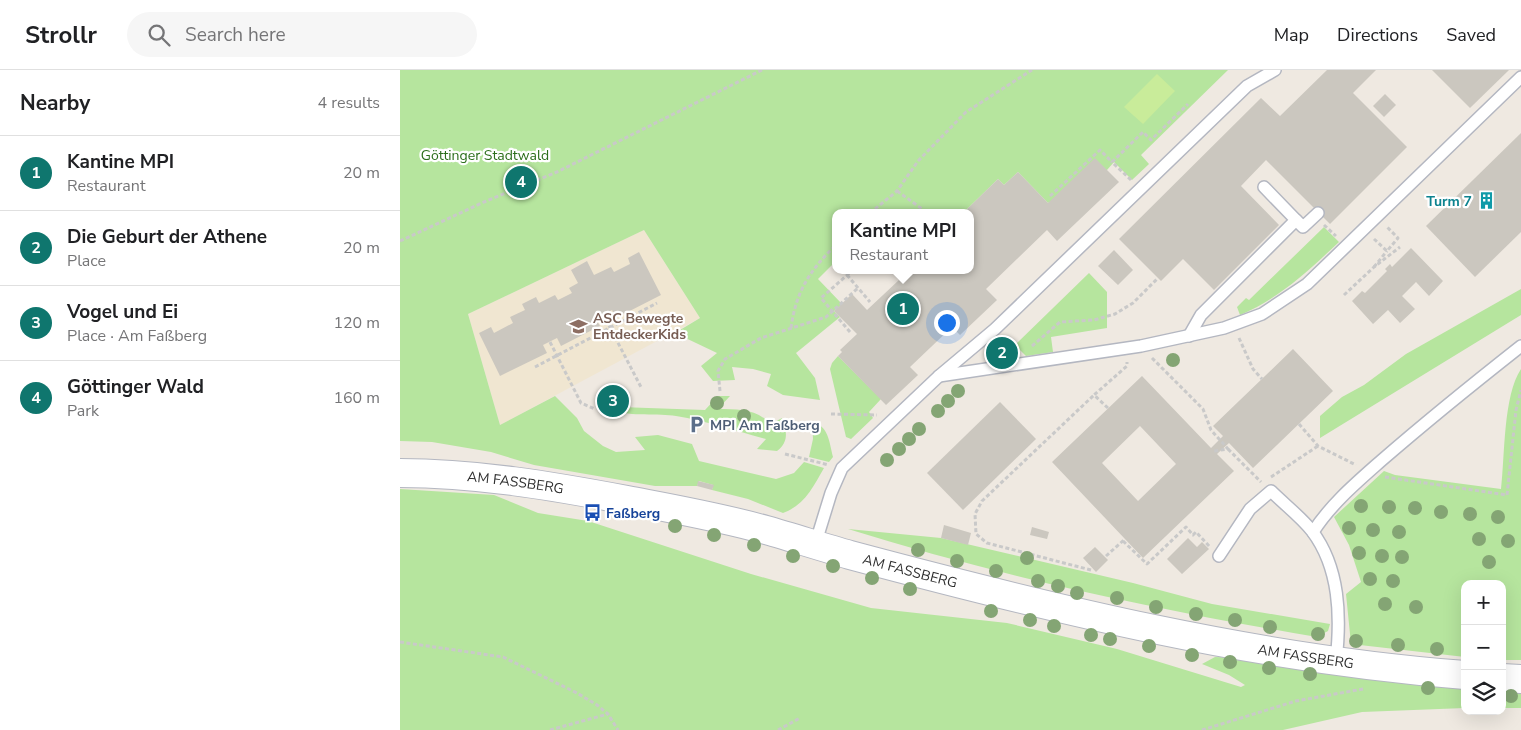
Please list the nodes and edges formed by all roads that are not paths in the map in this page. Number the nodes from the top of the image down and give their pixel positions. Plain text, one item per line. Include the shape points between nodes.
1 (1275, 70) edge
2 (1521, 77) edge
3 (1264, 187) dead end
4 (1318, 213) dead end
5 (1296, 220) junction
6 (1189, 336) junction
7 (1521, 346) edge
8 (939, 376) junction
9 (400, 473) edge
10 (1312, 532) junction
11 (814, 544) junction
12 (1219, 556) road end
13 (1336, 662) junction
14 (1461, 675) edge
15 (1506, 678) edge
16 (1521, 679) edge

1 - 8 lane via 1247,86 995,329
2 - 6 lane via 1307,284 1262,314
3 - 5 lane
4 - 5 lane via 1303,227
5 - 6 lane via 1201,315
6 - 8 lane
7 - 10 lane via 1420,426 1325,513
8 - 11 lane via 842,468
9 - 11 street, AM FASSBERG via 515,481 597,494 689,511
10 - 12 lane via 1271,491 1250,509
10 - 13 lane via 1327,560 1337,596 1340,617
11 - 13 street, AM FASSBERG via 1122,624
13 - 14 street, AM FASSBERG
15 - 16 street

